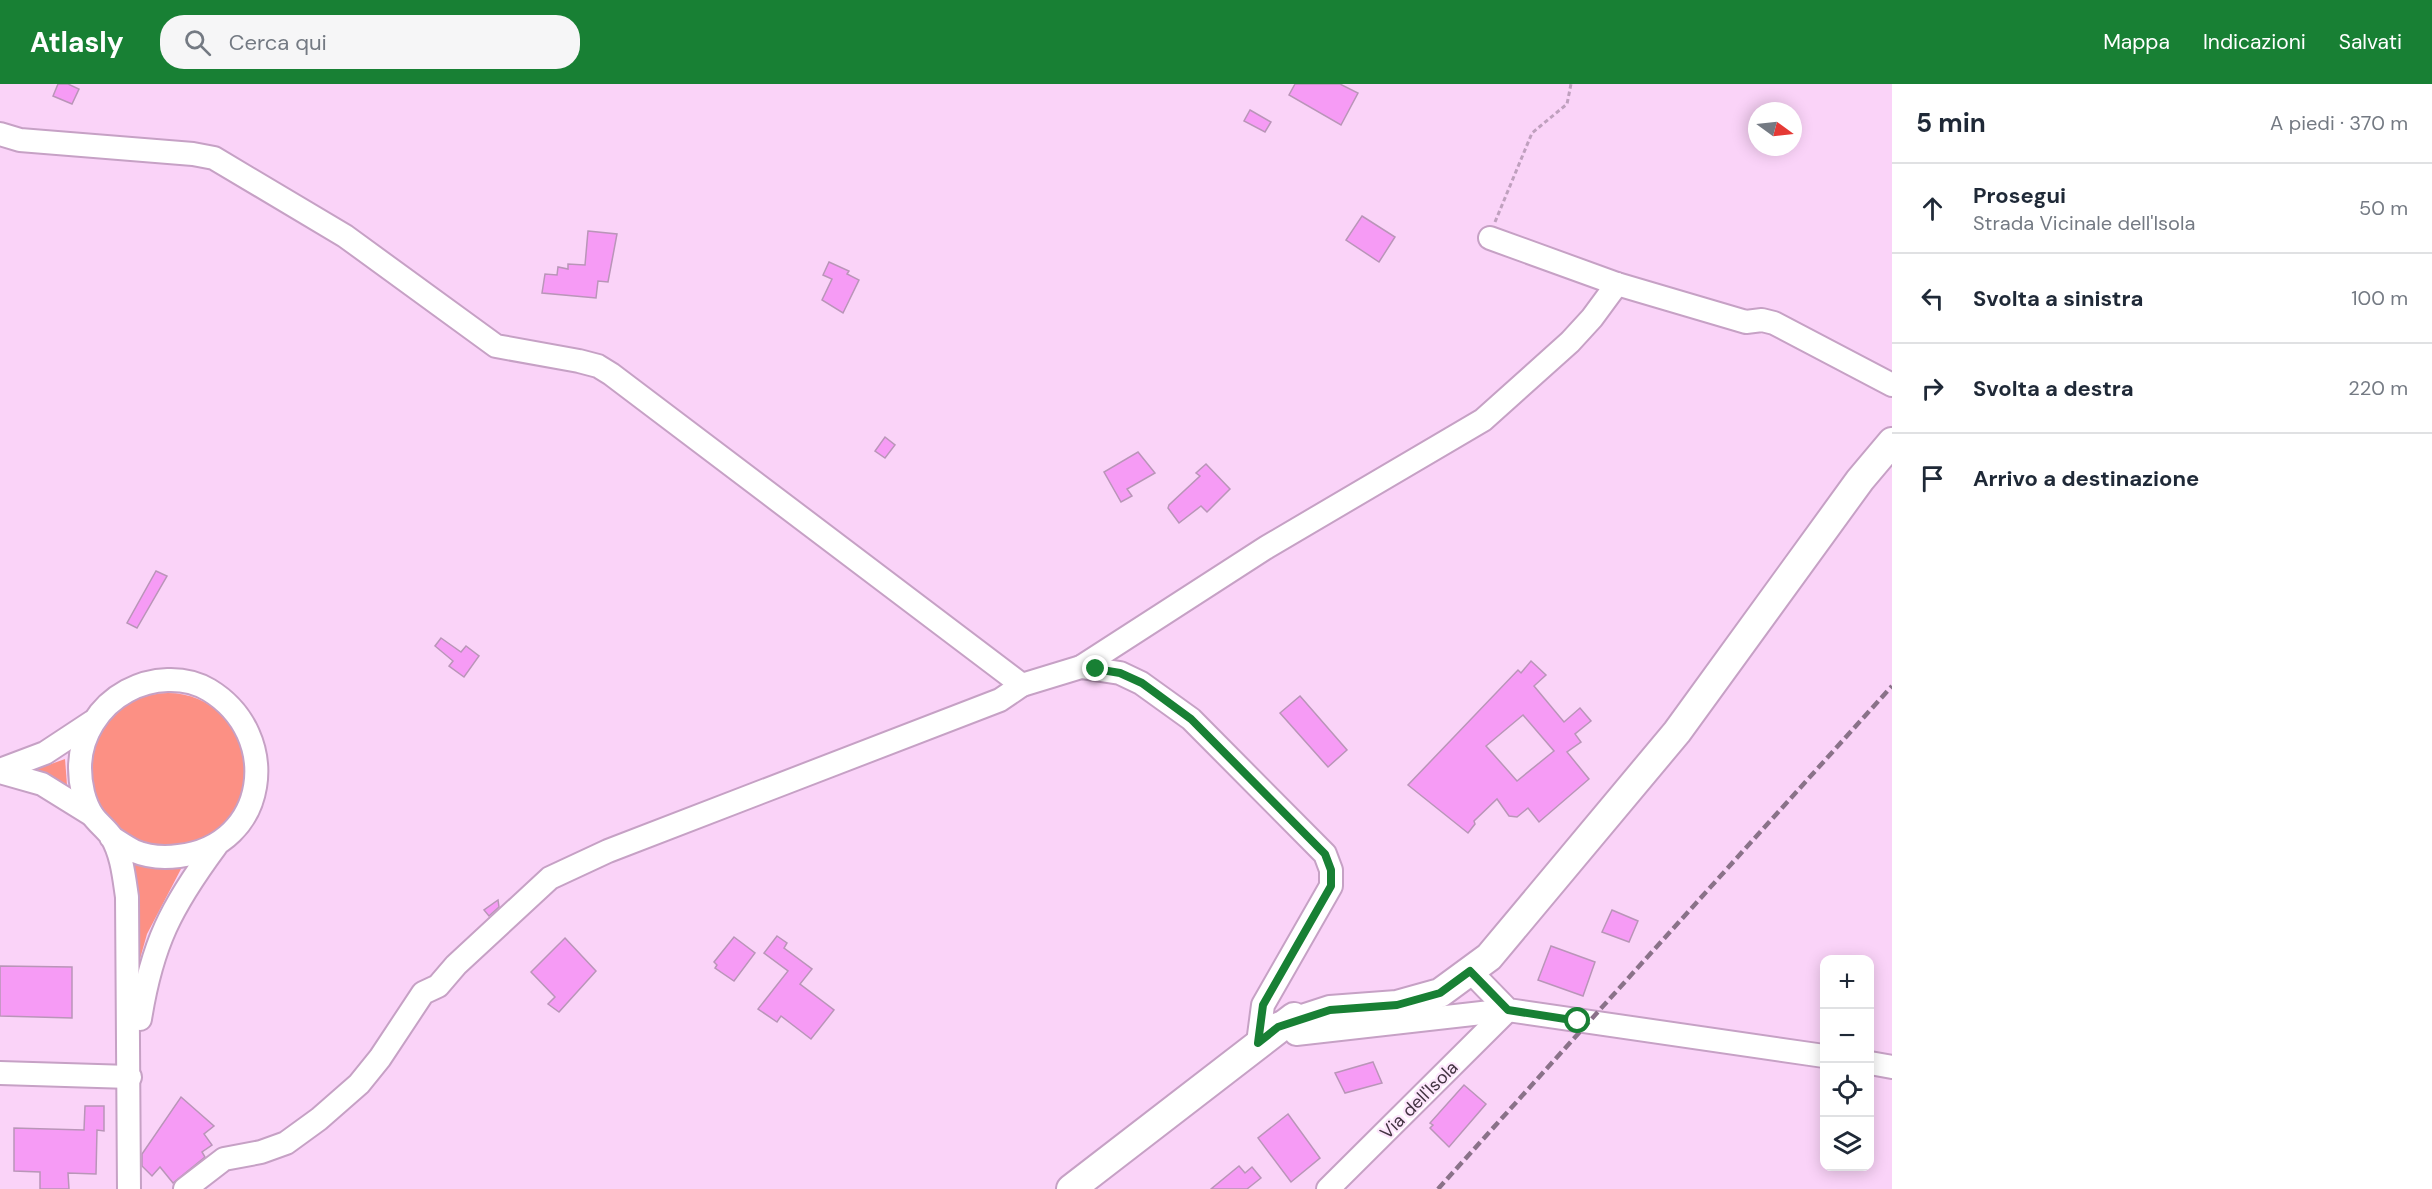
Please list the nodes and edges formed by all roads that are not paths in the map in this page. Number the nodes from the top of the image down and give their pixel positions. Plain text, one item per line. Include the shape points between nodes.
1 (0, 134) edge
2 (1490, 238) road end
3 (1617, 284) junction
4 (1892, 385) edge
5 (1892, 442) edge
6 (1081, 667) junction
7 (1022, 685) junction
8 (93, 721) junction
9 (0, 771) edge
10 (92, 815) junction
11 (111, 837) junction
12 (219, 842) junction
13 (1470, 971) junction
14 (1508, 1010) junction
15 (1277, 1035) junction
16 (1820, 1055) edge
17 (1874, 1064) edge
18 (1892, 1066) edge
19 (0, 1073) edge
20 (130, 1077) junction
21 (129, 1189) edge
22 (185, 1189) edge
23 (1073, 1189) edge
24 (1328, 1189) edge

1 - 7 street via 20,140 214,158 345,236 496,346 579,361 611,374
2 - 3 street
3 - 4 street via 1746,322 1774,323
3 - 6 street via 1570,342 1483,420 1267,547
5 - 13 main road via 1860,480 1677,732 1489,957
6 - 7 street
6 - 15 street via 1131,678 1191,719 1325,854 1331,886 1263,1005
7 - 22 street via 1000,699 609,850 550,878 438,986 423,993 366,1076 319,1119 286,1143 224,1159
8 - 9 street via 45,753
8 - 10 street via 83,743 80,768 83,792
8 - 12 street via 114,698 141,684 171,679 200,685 226,701 246,724 255,747 258,773 253,797 241,820
9 - 10 street via 42,784
10 - 11 street
11 - 12 street via 136,852 164,858 192,855
11 - 20 street via 123,867 127,897
12 - 20 street via 184,888 161,933 146,984
13 - 14 street
13 - 15 main road via 1440,993 1397,1005 1330,1010
14 - 15 street
14 - 16 street
14 - 24 street, Via dell'Isola
15 - 23 main road
17 - 18 street
19 - 20 street
20 - 21 street

